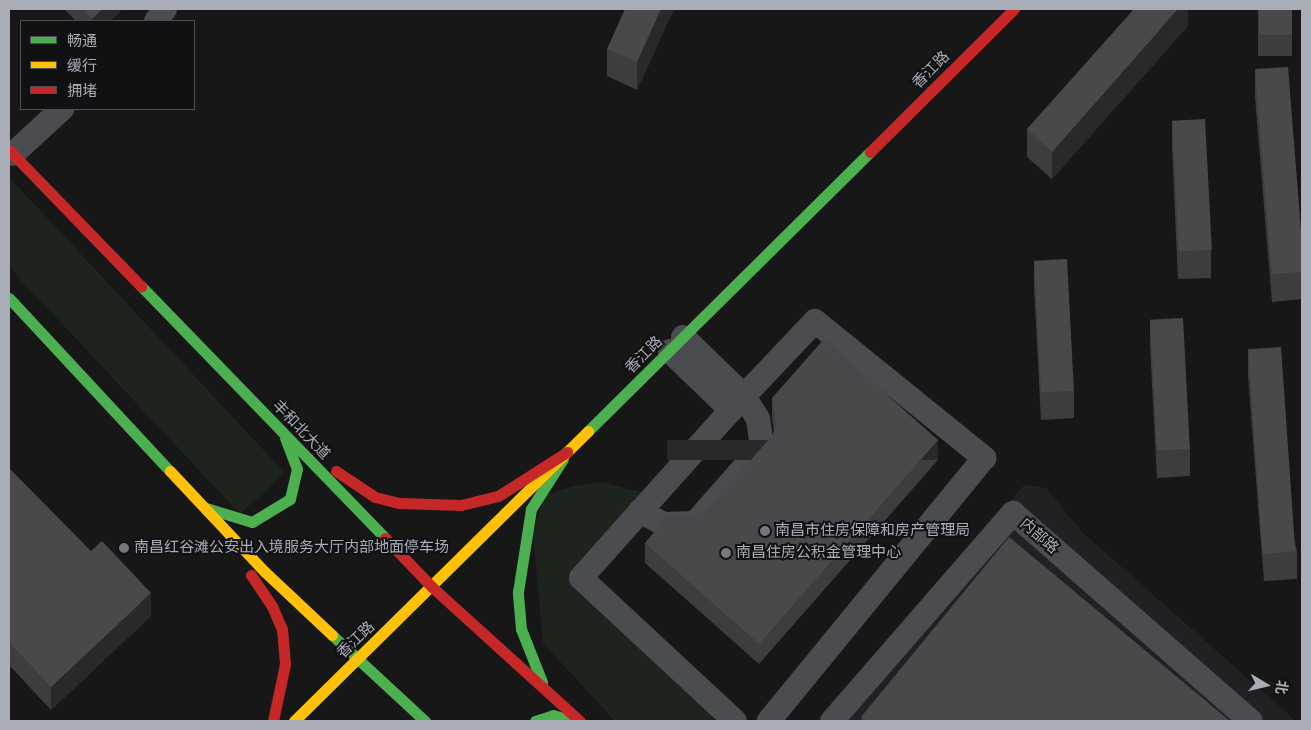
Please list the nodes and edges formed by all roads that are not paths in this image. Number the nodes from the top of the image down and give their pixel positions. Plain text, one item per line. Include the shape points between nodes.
1 (165, 9) edge
2 (1014, 9) edge
3 (157, 20) edge
4 (61, 110) edge
5 (11, 152) edge
6 (9, 298) edge
7 (677, 344) junction
8 (738, 403) junction
9 (284, 434) junction
10 (567, 452) junction
11 (203, 506) junction
12 (640, 511) junction
13 (432, 587) junction
14 (357, 660) junction
15 (544, 688) junction
16 (728, 719) edge
17 (273, 721) edge
18 (294, 721) edge
19 (425, 721) edge
20 (535, 721) edge
21 (573, 721) edge
22 (580, 721) edge
23 (769, 721) edge
24 (832, 721) edge
25 (1250, 721) edge

1 - 3 street
2 - 7 main road, 香江路
4 - 5 street
5 - 9 main road, 丰和北大道
6 - 11 main road
7 - 8 street
7 - 10 main road, 香江路
8 - 12 street
8 - 12 street via 758,420 762,447 695,523 663,524
8 - 23 street via 815,321 984,458
9 - 10 main road via 375,497 399,503 461,505 498,496
9 - 11 main road via 297,469 290,499 278,510 252,522 231,518
9 - 13 main road, 丰和北大道
10 - 13 main road, 香江路
10 - 15 main road via 532,509 518,592 520,629
11 - 14 main road via 265,572
11 - 17 main road via 272,606 282,629 284,664
12 - 16 street via 582,578
13 - 14 main road, 香江路
13 - 15 main road, 丰和北大道
14 - 18 main road, 香江路
14 - 19 main road
15 - 22 main road, 丰和北大道
20 - 21 main road via 553,715
24 - 25 street, 内部路 via 1013,513

